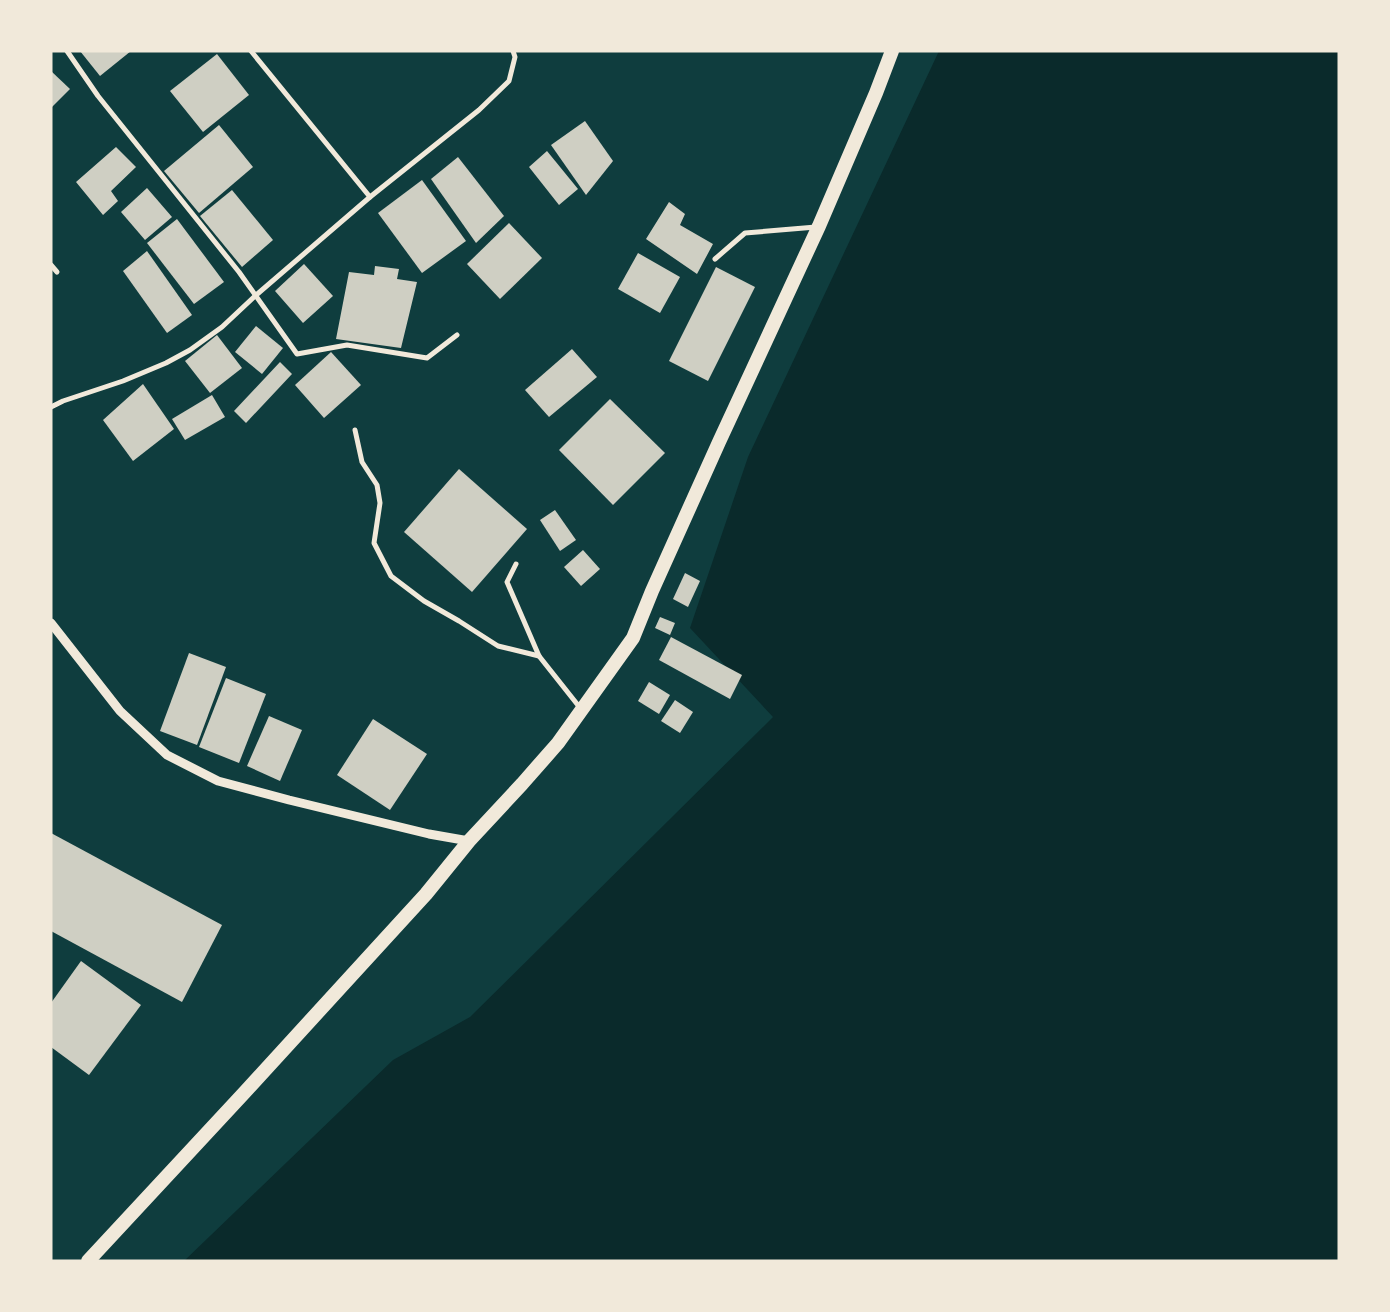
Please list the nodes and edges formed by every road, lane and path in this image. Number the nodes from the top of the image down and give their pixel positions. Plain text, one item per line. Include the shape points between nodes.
1 (67, 51) edge
2 (251, 51) edge
3 (513, 51) edge
4 (892, 51) edge
5 (370, 196) junction
6 (819, 226) junction
7 (715, 259) dead end
8 (51, 265) edge
9 (57, 272) dead end
10 (255, 296) junction
11 (457, 335) dead end
12 (51, 407) edge
13 (355, 430) dead end
14 (516, 564) dead end
15 (51, 623) edge
16 (539, 656) junction
17 (582, 710) junction
18 (469, 841) junction
19 (88, 1261) edge

1 - 10 street via 98,96
2 - 5 street
3 - 5 street via 515,57 509,81 479,110
4 - 6 highway
5 - 10 street
6 - 7 street via 745,233
6 - 17 highway via 633,638
8 - 9 street
10 - 11 street via 297,354 347,345 427,358
10 - 12 street via 222,327 190,350 166,363
13 - 16 street via 362,462 377,486 380,503 374,543 391,576 424,601 498,646
14 - 16 street via 507,582
15 - 18 street via 120,711 167,755 218,781
16 - 17 street
17 - 18 highway via 558,743
18 - 19 highway via 419,901

